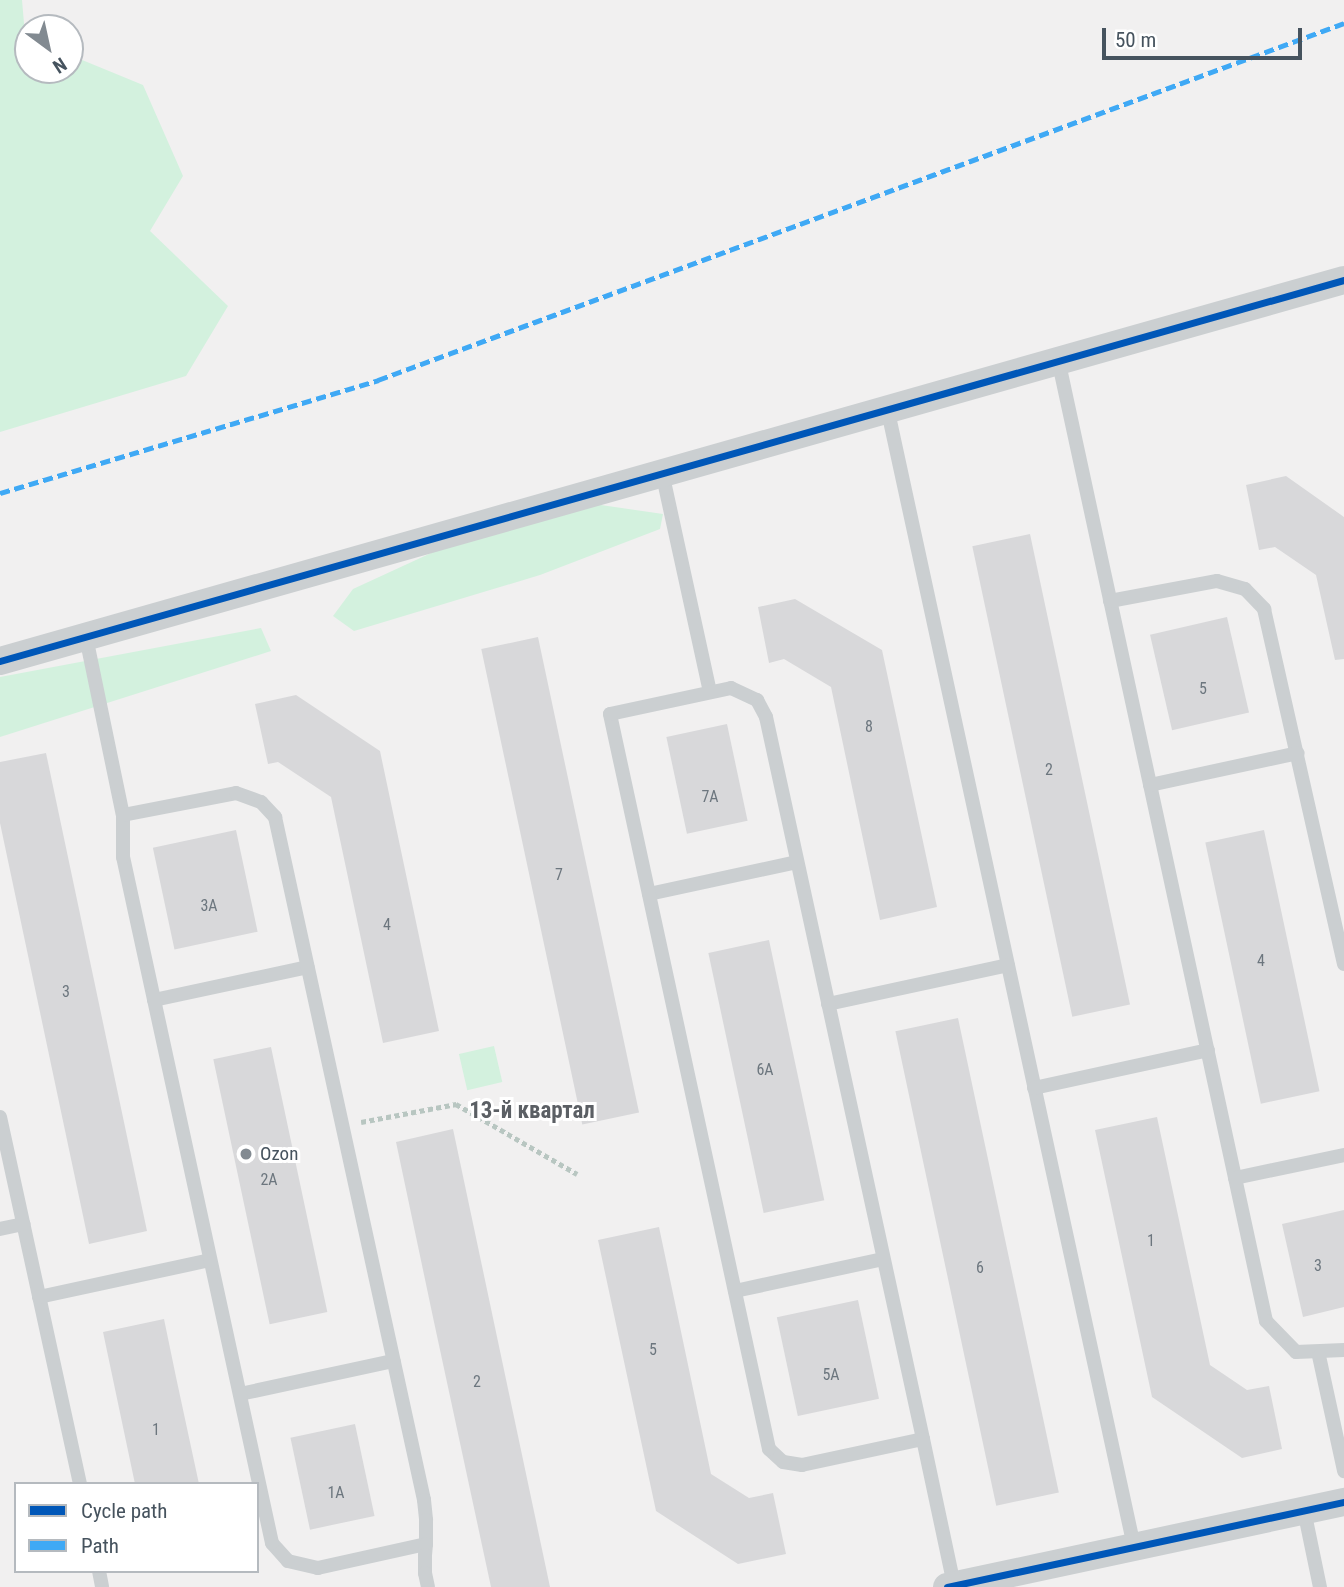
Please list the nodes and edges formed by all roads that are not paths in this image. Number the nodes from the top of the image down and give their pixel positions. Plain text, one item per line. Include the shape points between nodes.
1 (1344, 280) edge
2 (1058, 359) junction
3 (887, 407) junction
4 (662, 472) junction
5 (1110, 601) junction
6 (86, 637) junction
7 (0, 661) edge
8 (710, 692) junction
9 (1298, 753) junction
10 (1150, 785) junction
11 (123, 815) junction
12 (797, 862) junction
13 (649, 894) junction
14 (1344, 964) edge
15 (1008, 965) junction
16 (308, 967) junction
17 (154, 1000) junction
18 (828, 1004) junction
19 (1208, 1050) junction
20 (1034, 1088) junction
21 (0, 1117) edge
22 (1344, 1154) edge
23 (1236, 1178) junction
24 (23, 1224) junction
25 (0, 1229) edge
26 (883, 1259) junction
27 (210, 1260) junction
28 (735, 1291) junction
29 (39, 1297) junction
30 (1344, 1350) edge
31 (1319, 1356) junction
32 (393, 1361) junction
33 (240, 1394) junction
34 (923, 1439) junction
35 (1344, 1471) edge
36 (80, 1482) edge
37 (259, 1482) edge
38 (259, 1483) edge
39 (1344, 1502) edge
40 (1304, 1510) junction
41 (426, 1544) junction
42 (1134, 1547) junction
43 (951, 1586) edge
44 (428, 1587) edge
45 (1320, 1587) edge

1 - 2 street
2 - 3 street
2 - 5 lane
3 - 4 street
3 - 15 lane
4 - 6 street
4 - 8 lane
5 - 9 lane via 1217,581 1245,589 1269,618
5 - 10 lane
6 - 7 street
6 - 11 lane
8 - 12 lane via 746,692 766,717
8 - 13 lane via 610,713
9 - 10 lane
9 - 14 lane
10 - 19 lane
11 - 16 lane via 222,794 261,802 275,817
11 - 17 lane via 123,857
12 - 13 lane
12 - 18 lane
13 - 28 lane
15 - 18 lane
15 - 20 lane
16 - 17 lane
16 - 32 lane
17 - 27 lane
18 - 26 lane
19 - 20 lane
19 - 23 lane
20 - 42 lane
21 - 24 lane
22 - 23 lane
23 - 31 lane via 1269,1327 1296,1352
24 - 25 lane
24 - 29 lane
26 - 28 lane
26 - 34 lane
27 - 29 lane
27 - 33 lane
28 - 34 lane via 775,1456 802,1465
29 - 36 lane
30 - 31 lane
31 - 35 lane
32 - 33 lane
32 - 41 lane via 424,1500
33 - 37 lane
34 - 43 lane
38 - 41 lane via 272,1544 288,1561 318,1568
39 - 40 street
40 - 42 street
40 - 45 lane
41 - 44 lane
42 - 43 street

